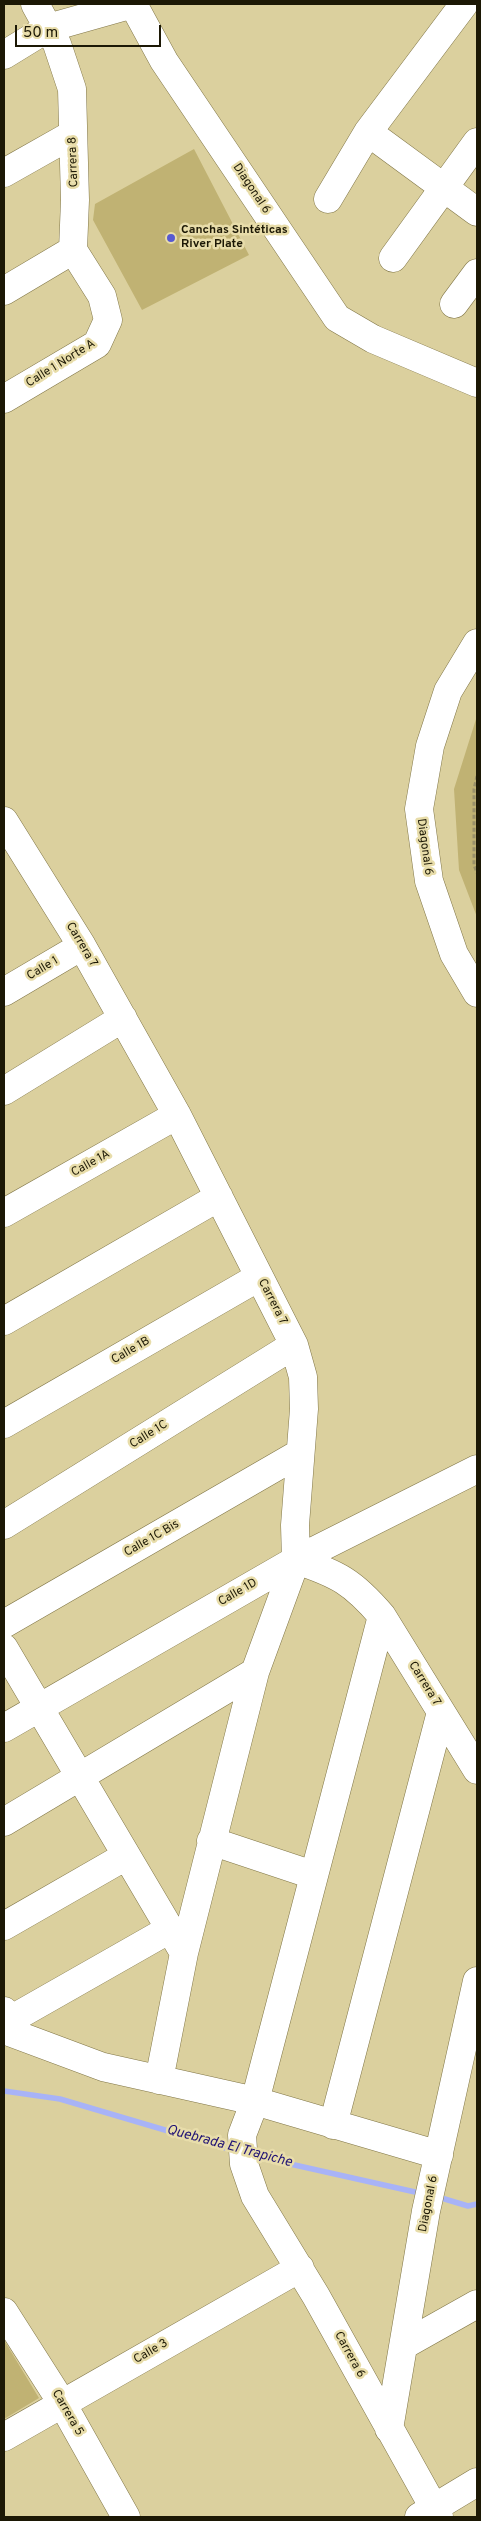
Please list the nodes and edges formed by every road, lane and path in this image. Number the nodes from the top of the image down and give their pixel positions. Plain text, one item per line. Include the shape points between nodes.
1 (35, 4) edge
2 (133, 4) edge
3 (464, 4) edge
4 (48, 28) junction
5 (4, 55) edge
6 (368, 132) junction
7 (73, 134) junction
8 (477, 142) edge
9 (4, 173) edge
10 (444, 188) junction
11 (328, 199) dead end
12 (477, 212) edge
13 (73, 250) junction
14 (393, 258) dead end
15 (477, 273) edge
16 (4, 290) edge
17 (454, 304) dead end
18 (477, 382) edge
19 (4, 399) edge
20 (476, 647) edge
21 (477, 776) edge
22 (4, 821) edge
23 (477, 873) edge
24 (82, 946) junction
25 (4, 992) edge
26 (477, 993) edge
27 (123, 1018) junction
28 (4, 1091) edge
29 (177, 1115) junction
30 (219, 1197) junction
31 (4, 1213) edge
32 (259, 1277) junction
33 (4, 1321) edge
34 (294, 1345) junction
35 (4, 1424) edge
36 (300, 1453) junction
37 (477, 1469) edge
38 (4, 1525) edge
39 (296, 1560) junction
40 (382, 1616) junction
41 (4, 1624) edge
42 (4, 1648) edge
43 (255, 1672) junction
44 (39, 1708) junction
45 (442, 1712) junction
46 (4, 1728) edge
47 (477, 1770) edge
48 (80, 1778) junction
49 (4, 1822) edge
50 (210, 1841) junction
51 (126, 1856) junction
52 (313, 1875) junction
53 (4, 1926) edge
54 (170, 1930) junction
55 (184, 1953) junction
56 (477, 1981) edge
57 (6, 2020) edge
58 (159, 2080) junction
59 (255, 2101) junction
60 (333, 2125) junction
61 (436, 2166) junction
62 (300, 2268) junction
63 (477, 2304) edge
64 (4, 2312) edge
65 (404, 2345) junction
66 (62, 2403) junction
67 (389, 2428) junction
68 (4, 2437) edge
69 (477, 2482) edge
70 (431, 2514) edge
71 (126, 2517) edge

1 - 4 street, Carrera 8
2 - 4 street
2 - 18 street, Diagonal 6 via 164,61 337,318 372,339
3 - 6 street
4 - 5 street
4 - 7 street, Carrera 8 via 57,44 72,89
6 - 10 street
6 - 11 street
7 - 9 street
7 - 13 street, Carrera 8
8 - 10 street
10 - 12 street
10 - 14 street
13 - 16 street
13 - 19 street, Calle 1 Norte A via 102,296 108,320 97,344
15 - 17 street
20 - 26 street, Diagonal 6 via 448,691 430,746 419,809 429,881 454,954
21 - 23 path via 474,789 474,865
22 - 24 street, Carrera 7
24 - 25 street, Calle 1
24 - 27 street, Carrera 7
27 - 28 street
27 - 29 street, Carrera 7
29 - 30 street, Carrera 7
29 - 31 street, Calle 1A
30 - 32 street, Carrera 7
30 - 33 street
32 - 34 street, Carrera 7
32 - 35 street, Calle 1B
34 - 36 street, Carrera 7 via 303,1377
34 - 38 street, Calle 1C
36 - 39 street, Carrera 7
36 - 41 street, Calle 1C Bis
37 - 39 street, Calle 1D
39 - 40 street, Carrera 7 via 343,1578
39 - 43 street
39 - 44 street, Calle 1D
40 - 45 street, Carrera 7
40 - 52 street
42 - 44 street
43 - 48 street
43 - 50 street
44 - 46 street, Calle 1D
44 - 48 street
45 - 47 street, Carrera 7
45 - 60 street
48 - 49 street
48 - 51 street
50 - 52 street
50 - 55 street
51 - 53 street
51 - 54 street
52 - 59 street
54 - 55 street
54 - 57 street
55 - 58 street
56 - 61 street, Diagonal 6
57 - 58 street via 104,2067
58 - 59 street
59 - 60 street
59 - 62 street, Carrera 6 via 242,2135 244,2164 255,2196
60 - 61 street
61 - 65 street, Diagonal 6
62 - 66 street, Calle 3
62 - 67 street, Carrera 6
63 - 65 street
64 - 66 street, Carrera 5
65 - 67 street, Diagonal 6
66 - 68 street, Calle 3
66 - 71 street, Carrera 5
67 - 70 street, Carrera 6
69 - 70 street

